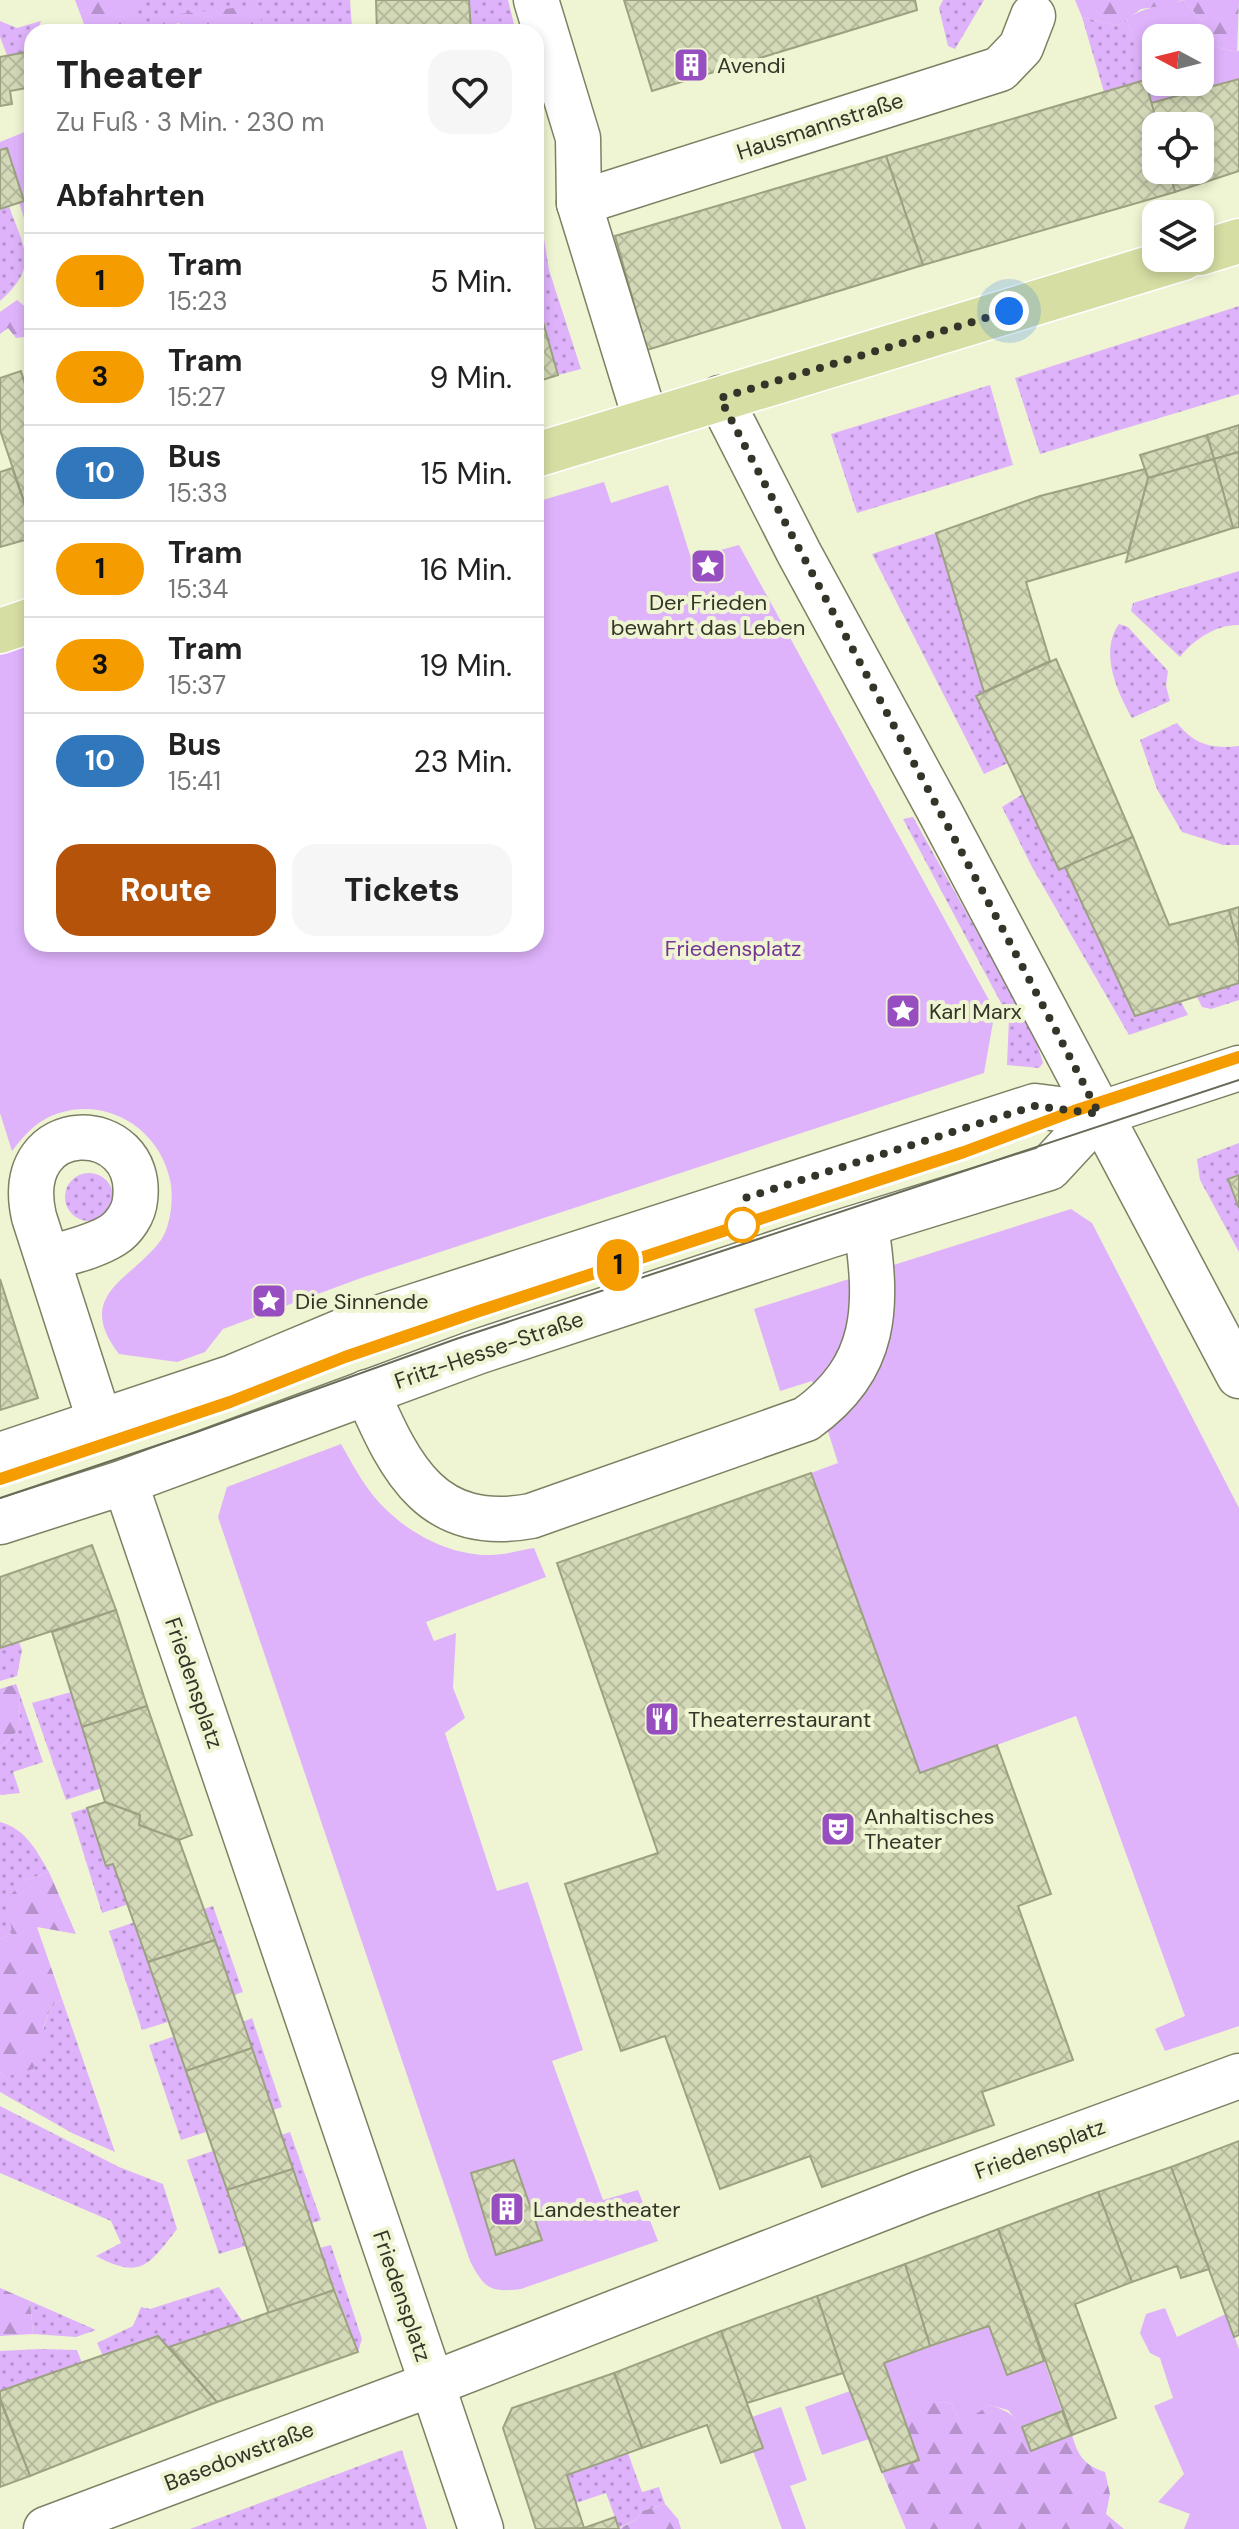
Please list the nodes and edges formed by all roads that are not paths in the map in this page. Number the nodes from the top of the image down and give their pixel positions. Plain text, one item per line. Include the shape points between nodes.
1 (536, 0) edge
2 (1033, 16) dead end
3 (543, 24) edge
4 (544, 26) edge
5 (579, 203) junction
6 (1239, 241) edge
7 (1214, 249) edge
8 (1142, 270) edge
9 (720, 398) junction
10 (646, 421) junction
11 (544, 453) edge
12 (24, 623) edge
13 (0, 631) edge
14 (1239, 1068) edge
15 (1099, 1114) junction
16 (866, 1225) junction
17 (49, 1258) dead end
18 (1239, 1376) edge
19 (367, 1392) junction
20 (100, 1422) junction
21 (0, 1455) edge
22 (125, 1482) junction
23 (0, 1522) edge
24 (1239, 2076) edge
25 (432, 2384) junction
26 (46, 2529) edge
27 (481, 2529) edge

1 - 3 street
2 - 5 street, Hausmannstraße via 1021,47 1000,69
4 - 5 street via 578,138
5 - 10 street
6 - 7 main road
8 - 9 main road
9 - 10 main road
9 - 15 street
10 - 11 main road
12 - 13 main road
14 - 15 street, Fritz-Hesse-Straße
15 - 16 street, Fritz-Hesse-Straße via 1049,1168
15 - 18 street
15 - 20 street, Fritz-Hesse-Straße via 1035,1106 362,1323 233,1377
16 - 19 street, Fritz-Hesse-Straße
16 - 19 street via 873,1302 866,1346 846,1383 823,1407 806,1419 531,1516 491,1519 434,1500 403,1467
17 - 20 street
19 - 22 street, Fritz-Hesse-Straße
20 - 21 street, Fritz-Hesse-Straße
22 - 23 street, Fritz-Hesse-Straße
22 - 25 street, Friedensplatz
24 - 25 street, Friedensplatz via 921,2193
25 - 26 street, Basedowstraße
25 - 27 street

